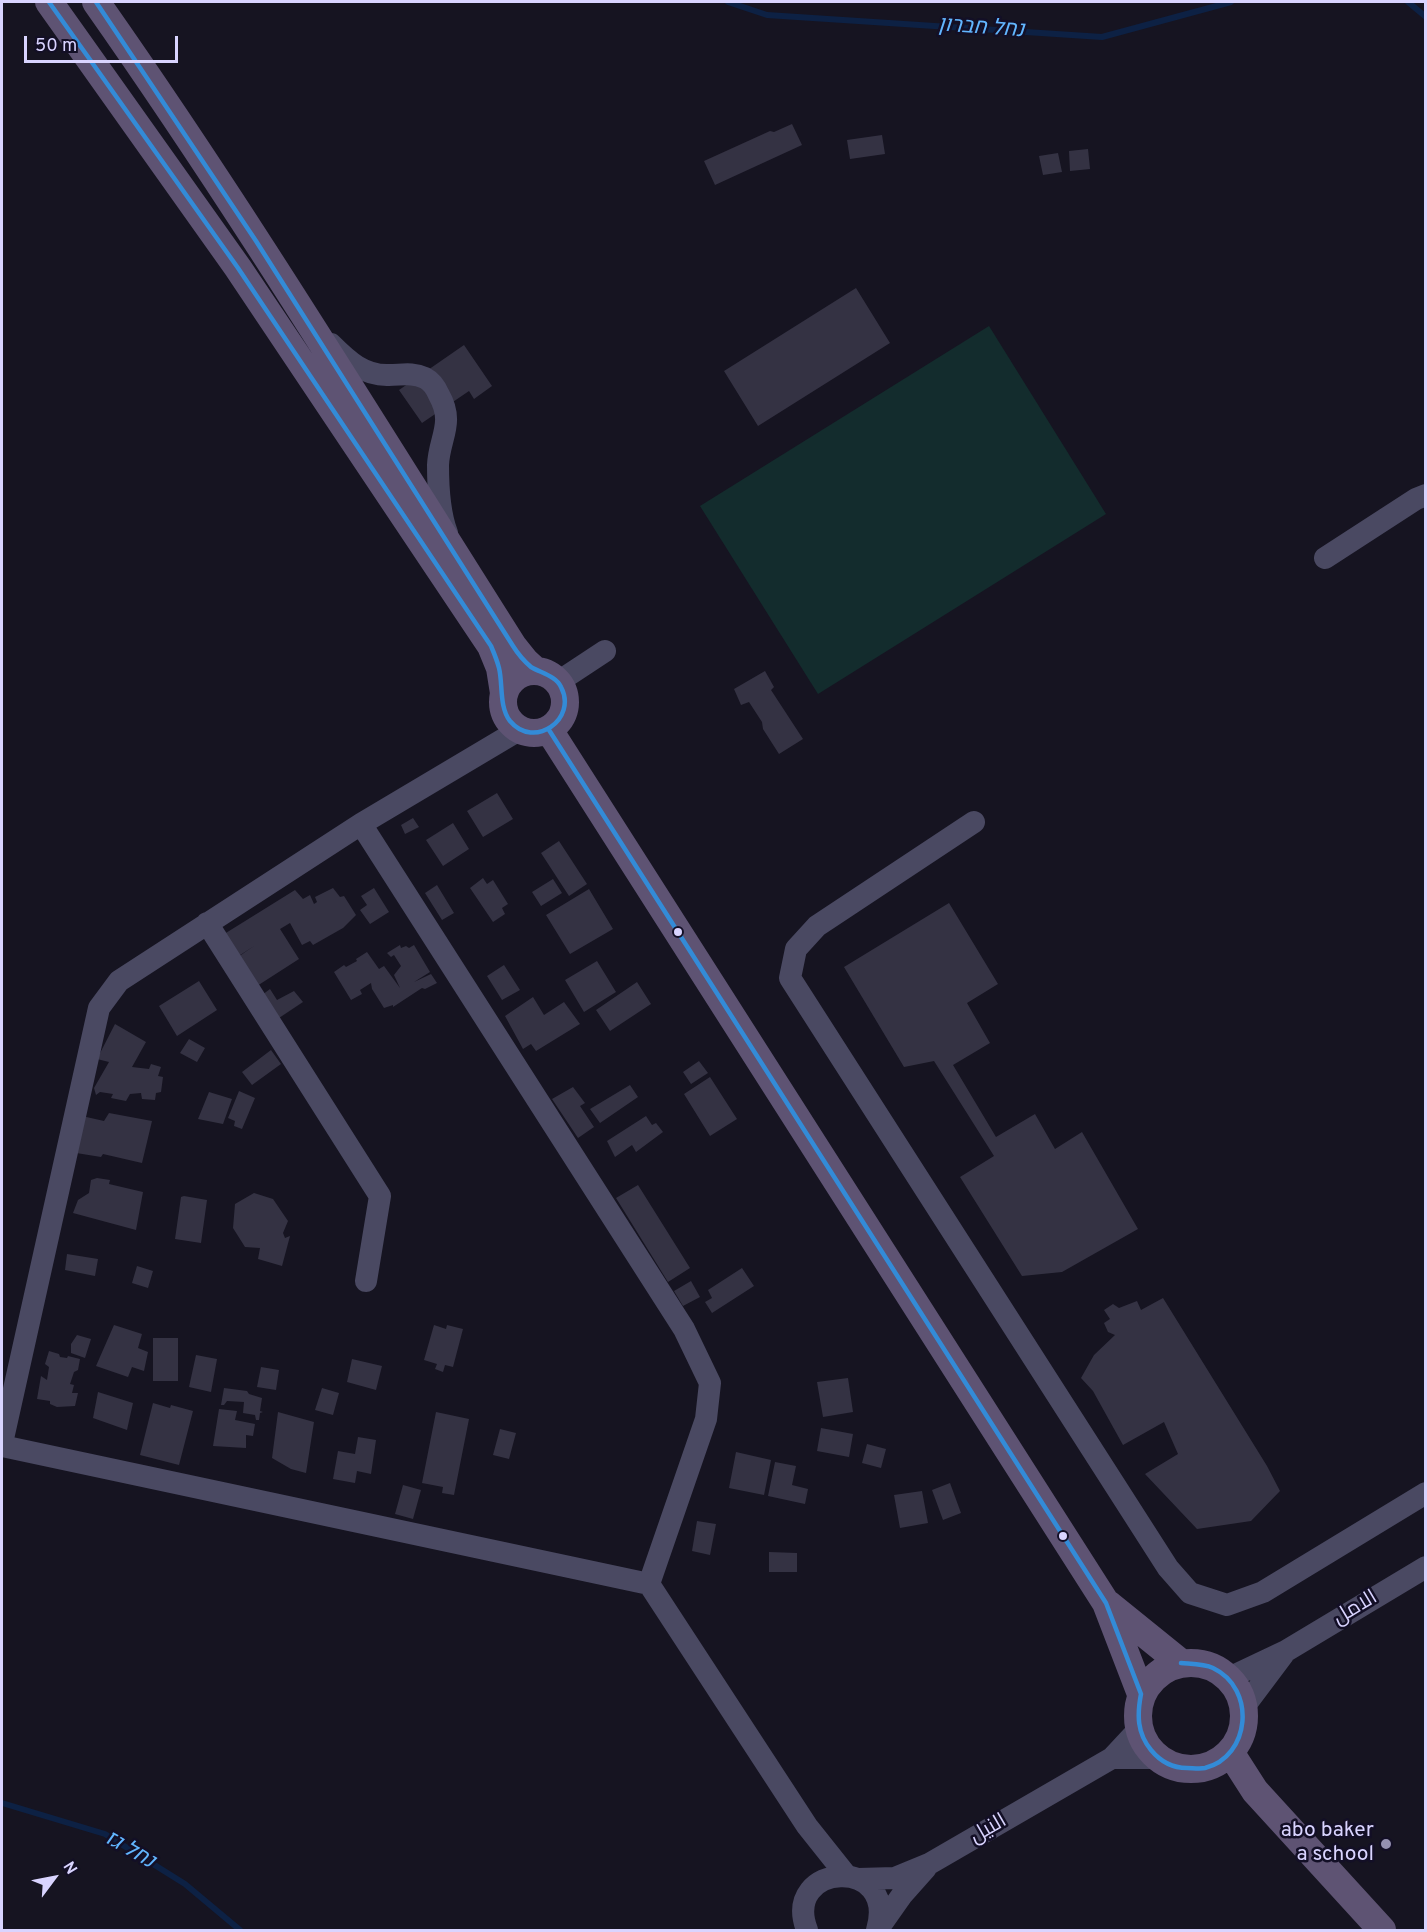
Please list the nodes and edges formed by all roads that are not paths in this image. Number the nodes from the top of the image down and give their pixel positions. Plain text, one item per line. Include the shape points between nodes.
1 (49, 2) edge
2 (96, 2) edge
3 (309, 321) junction
4 (390, 375) junction
5 (364, 410) junction
6 (369, 465) junction
7 (1425, 495) edge
8 (453, 552) junction
9 (1325, 558) dead end
10 (605, 651) dead end
11 (547, 676) junction
12 (504, 693) junction
13 (519, 730) junction
14 (549, 730) junction
15 (974, 822) dead end
16 (361, 824) junction
17 (207, 923) junction
18 (366, 1281) dead end
19 (2, 1444) edge
20 (1425, 1493) edge
21 (1425, 1567) edge
22 (649, 1584) junction
23 (1107, 1604) junction
24 (1286, 1651) junction
25 (1181, 1663) junction
26 (1229, 1678) junction
27 (1141, 1694) junction
28 (1244, 1707) junction
29 (1139, 1729) junction
30 (1230, 1752) junction
31 (1112, 1758) junction
32 (1157, 1758) junction
33 (1203, 1768) junction
34 (1255, 1791) junction
35 (807, 1826) junction
36 (929, 1864) junction
37 (852, 1877) junction
38 (810, 1890) junction
39 (801, 1926) edge
40 (877, 1930) edge
41 (1382, 1930) edge

1 - 6 main road via 238,268
2 - 3 main road
3 - 4 street via 347,361 375,375
3 - 5 main road
4 - 5 street via 376,386
4 - 8 street via 411,374 429,380 446,410 438,463 443,524
5 - 6 street via 364,446
5 - 8 main road
6 - 12 main road via 490,646 500,668
7 - 9 street
8 - 11 main road via 513,646 525,661
10 - 11 street
11 - 12 main road via 526,672 509,683
11 - 14 main road via 565,696 566,706 558,724
12 - 13 main road via 505,714
13 - 14 main road via 540,734
13 - 16 street
14 - 23 main road
15 - 20 street via 817,926 796,949 790,978 1168,1568 1190,1593 1227,1605 1263,1592
16 - 17 street
16 - 22 street via 684,1329 710,1383 706,1419
17 - 18 street via 380,1196
17 - 19 street via 119,981 99,1008
19 - 22 street
21 - 24 street, الامل
22 - 35 street
23 - 25 main road
23 - 27 main road
24 - 26 street, الامل
24 - 28 street, الامل
25 - 26 main road via 1215,1668
25 - 27 main road via 1151,1679
26 - 28 main road
27 - 29 main road
28 - 30 main road via 1244,1723
29 - 31 street, النيل
29 - 32 main road
30 - 33 main road
30 - 34 main road
31 - 32 street
31 - 36 street, النيل
32 - 33 main road via 1179,1768
33 - 34 main road
34 - 41 main road
35 - 37 street
35 - 38 street via 818,1860
36 - 37 street, النيل via 895,1878
36 - 40 street
37 - 38 street, النيل via 833,1876
37 - 40 street via 876,1895 880,1907
38 - 39 street

